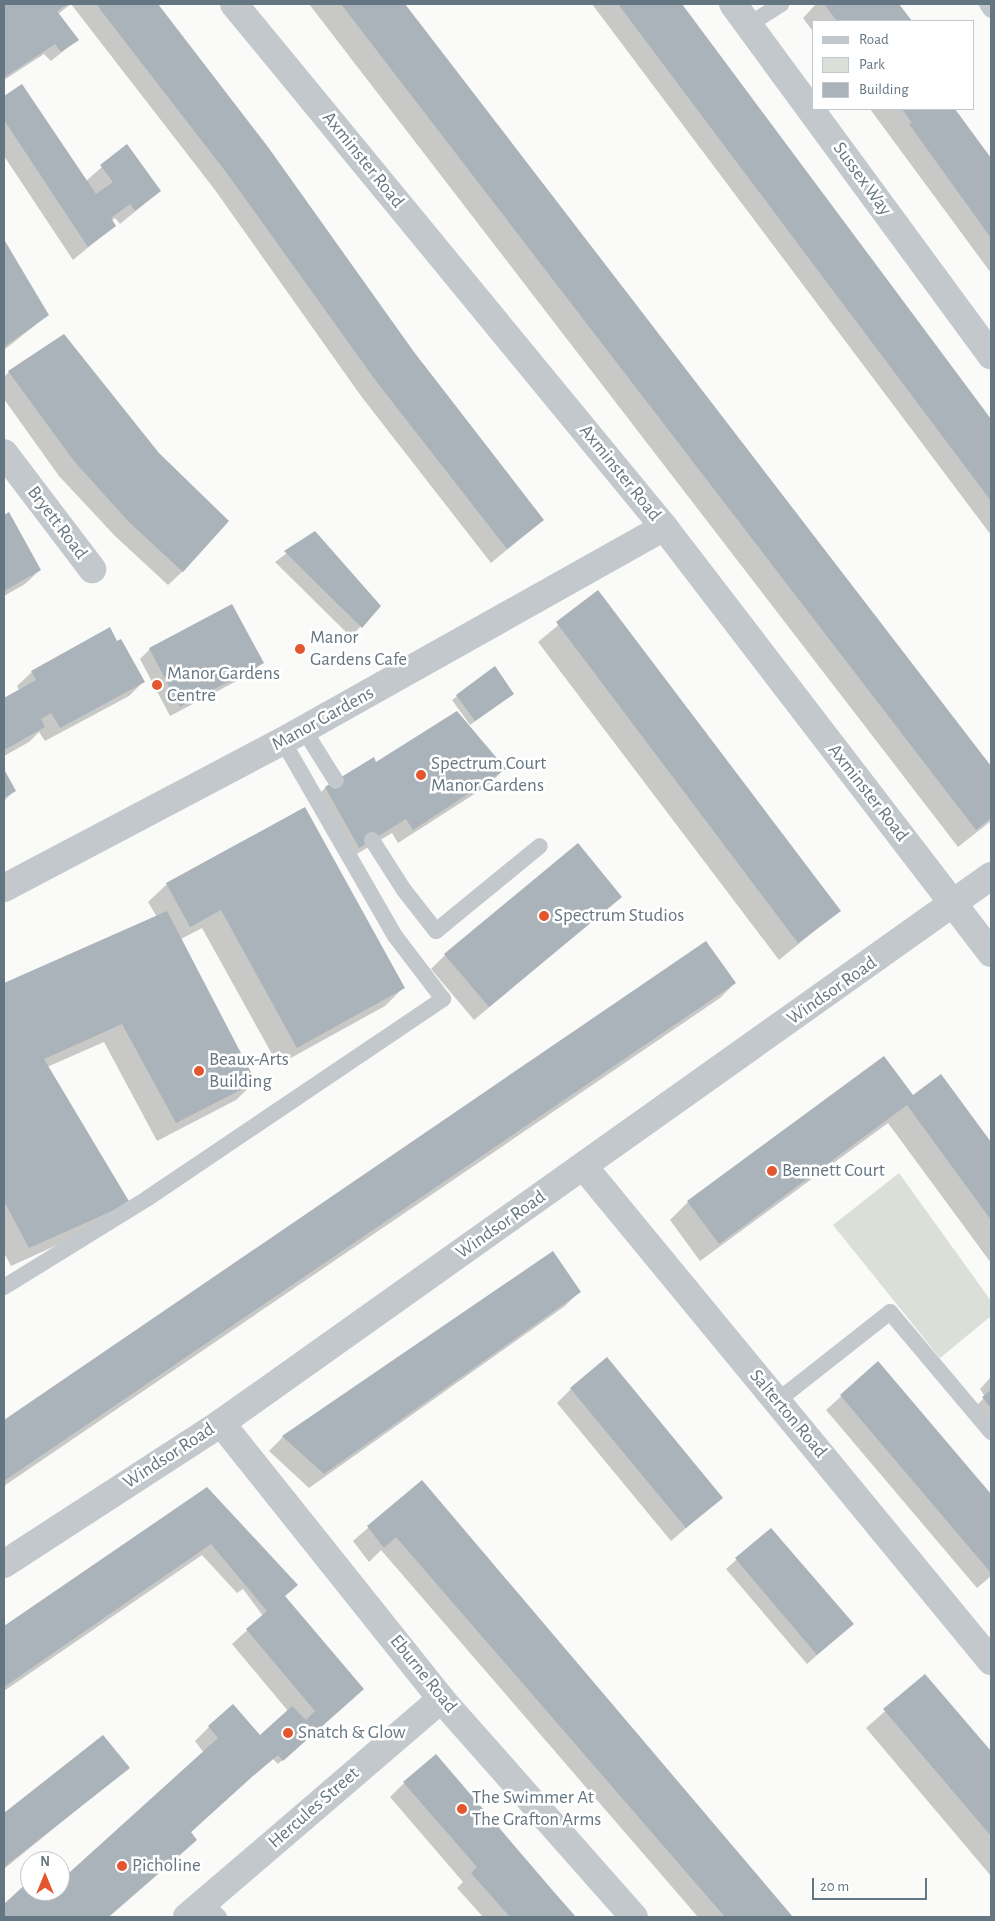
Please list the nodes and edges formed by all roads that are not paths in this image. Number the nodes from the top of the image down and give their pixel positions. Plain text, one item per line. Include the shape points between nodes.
1 (234, 4) edge
2 (781, 4) edge
3 (987, 4) edge
4 (991, 10) edge
5 (741, 14) edge
6 (991, 355) edge
7 (5, 455) edge
8 (664, 527) junction
9 (92, 569) dead end
10 (294, 736) junction
11 (336, 781) dead end
12 (372, 840) dead end
13 (540, 846) dead end
14 (991, 876) edge
15 (4, 888) edge
16 (954, 904) junction
17 (991, 953) edge
18 (584, 1167) junction
19 (4, 1287) edge
20 (777, 1401) junction
21 (221, 1423) junction
22 (991, 1432) edge
23 (4, 1564) edge
24 (987, 1648) edge
25 (441, 1699) junction
26 (204, 1912) edge
27 (634, 1917) edge

1 - 8 street, Axminster Road
2 - 5 lane
3 - 4 lane
5 - 6 street, Sussex Way
7 - 9 street, Bryett Road
8 - 10 street, Manor Gardens
8 - 16 street, Axminster Road
10 - 11 lane
10 - 15 street, Manor Gardens
10 - 19 lane via 395,936 443,999 148,1198
12 - 13 lane via 404,890 436,931
14 - 16 street, Windsor Road
16 - 17 street, Axminster Road
16 - 18 street, Windsor Road
18 - 20 street, Salterton Road
18 - 21 street, Windsor Road
20 - 22 lane via 890,1312
20 - 24 street, Salterton Road
21 - 23 street, Windsor Road
21 - 25 street, Eburne Road
25 - 26 street, Hercules Street
25 - 27 street, Eburne Road

